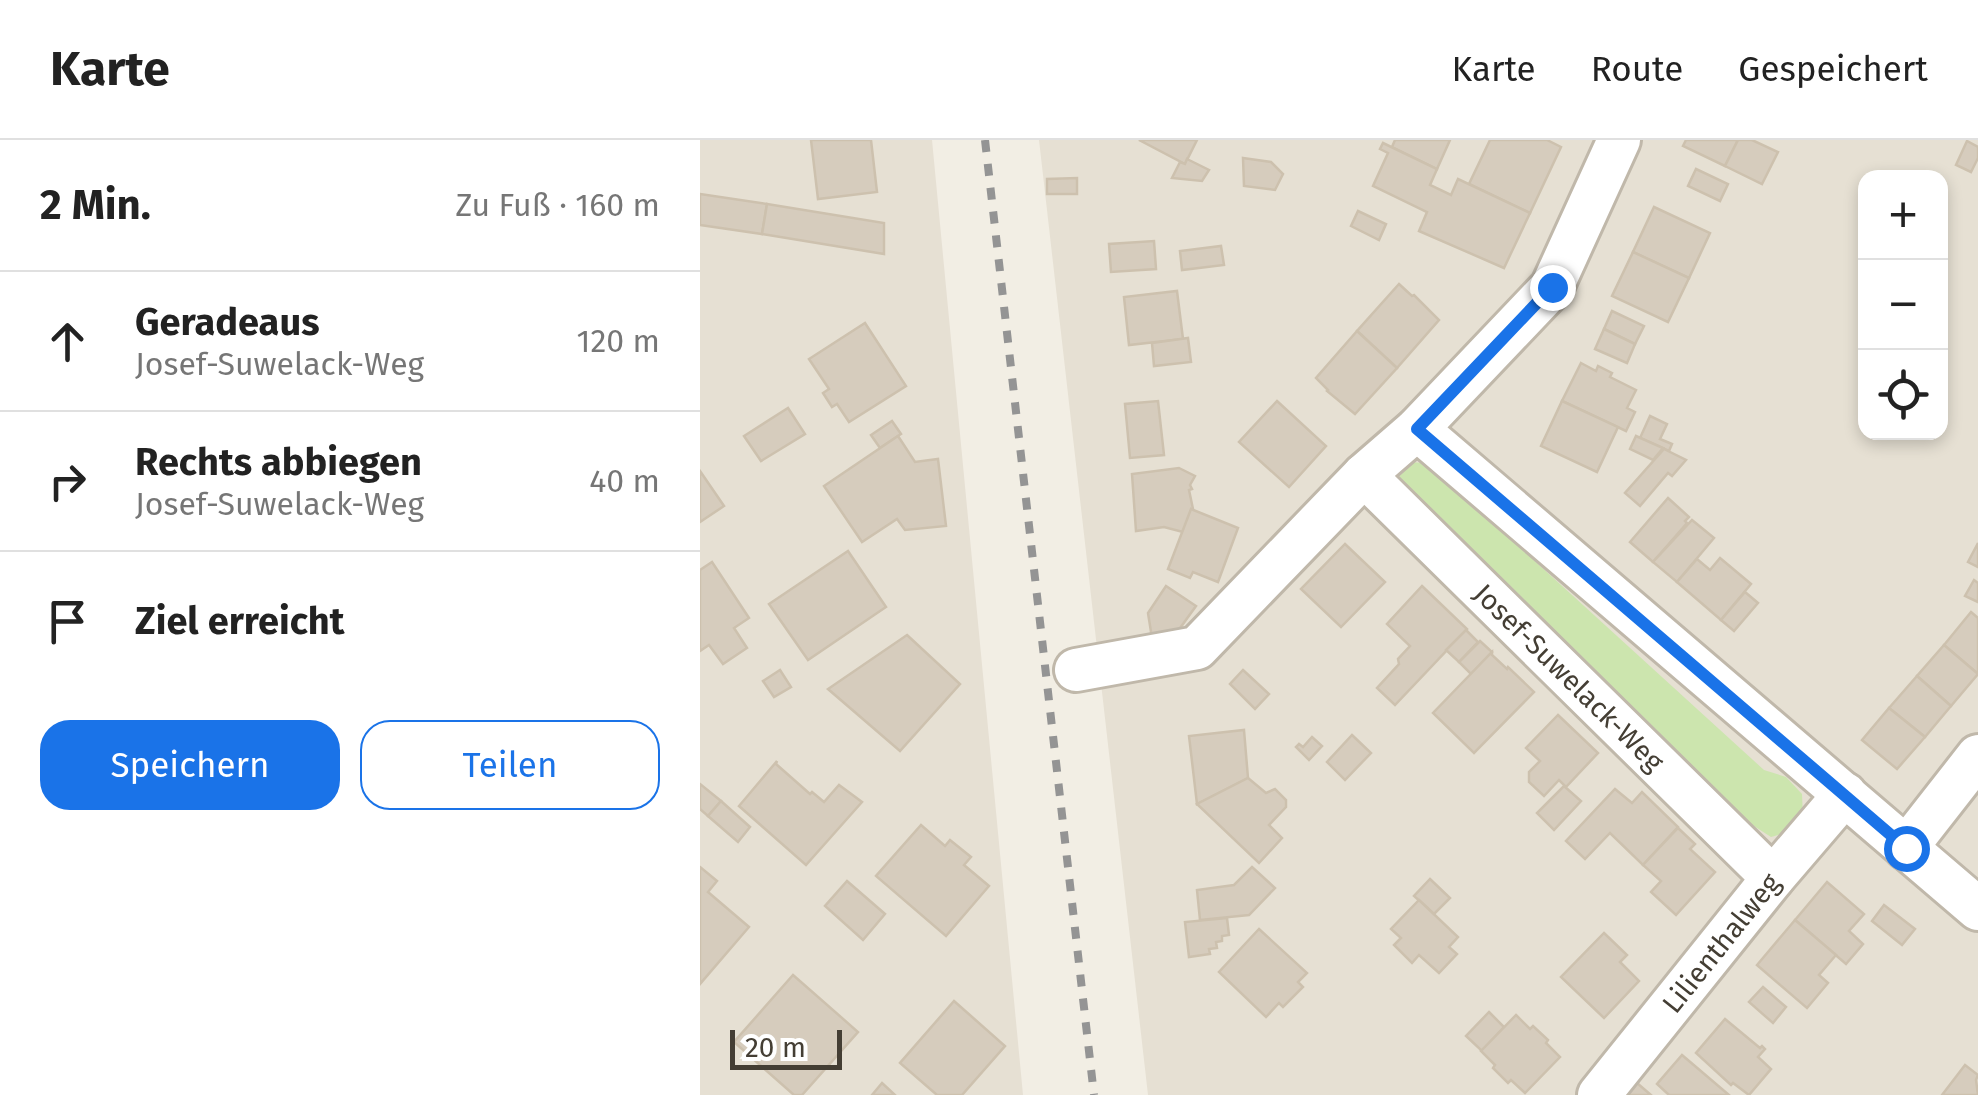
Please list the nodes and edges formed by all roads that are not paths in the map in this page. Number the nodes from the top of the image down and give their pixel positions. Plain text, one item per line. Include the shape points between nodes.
1 (1618, 140) edge
2 (1417, 429) junction
3 (1364, 475) junction
4 (1076, 670) dead end
5 (1978, 756) edge
6 (1844, 794) junction
7 (1906, 848) junction
8 (1773, 878) junction
9 (1978, 909) edge
10 (1598, 1095) edge

1 - 2 street via 1552,287
2 - 3 street
2 - 6 street
3 - 4 street via 1197,648
3 - 8 street, Josef-Suwelack-Weg
5 - 7 street
6 - 7 street
6 - 8 street, Lilienthalweg
7 - 9 street
8 - 10 street, Lilienthalweg

